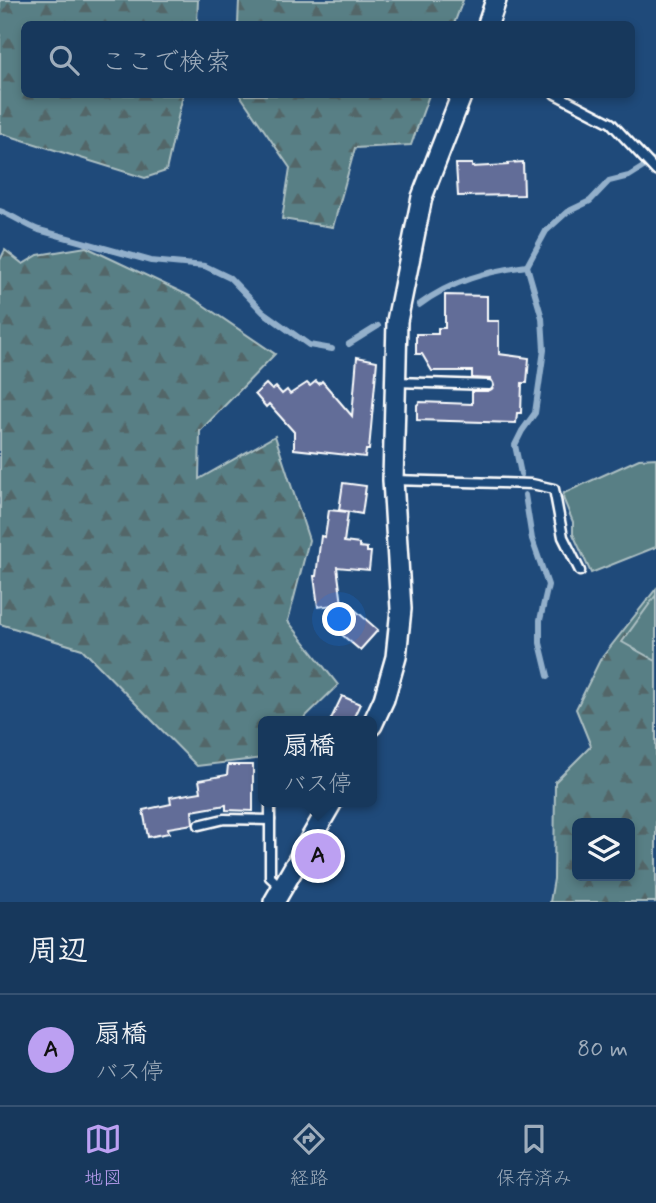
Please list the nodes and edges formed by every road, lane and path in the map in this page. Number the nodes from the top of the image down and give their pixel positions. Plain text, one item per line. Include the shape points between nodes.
1 (496, 0) edge
2 (489, 21) edge
3 (460, 98) edge
4 (563, 98) edge
5 (655, 171) edge
6 (394, 382) junction
7 (488, 385) dead end
8 (393, 480) junction
9 (580, 570) dead end
10 (376, 716) edge
11 (270, 807) edge
12 (329, 807) edge
13 (270, 820) junction
14 (199, 825) dead end
15 (278, 895) edge

1 - 2 street
3 - 6 street via 416,220 397,321
4 - 5 lane via 611,123
6 - 7 lane
6 - 8 street
8 - 9 lane via 533,484 554,489 563,537
8 - 10 street via 401,609 396,657
11 - 13 lane
12 - 15 street
13 - 14 lane via 224,819
13 - 15 lane via 270,877

